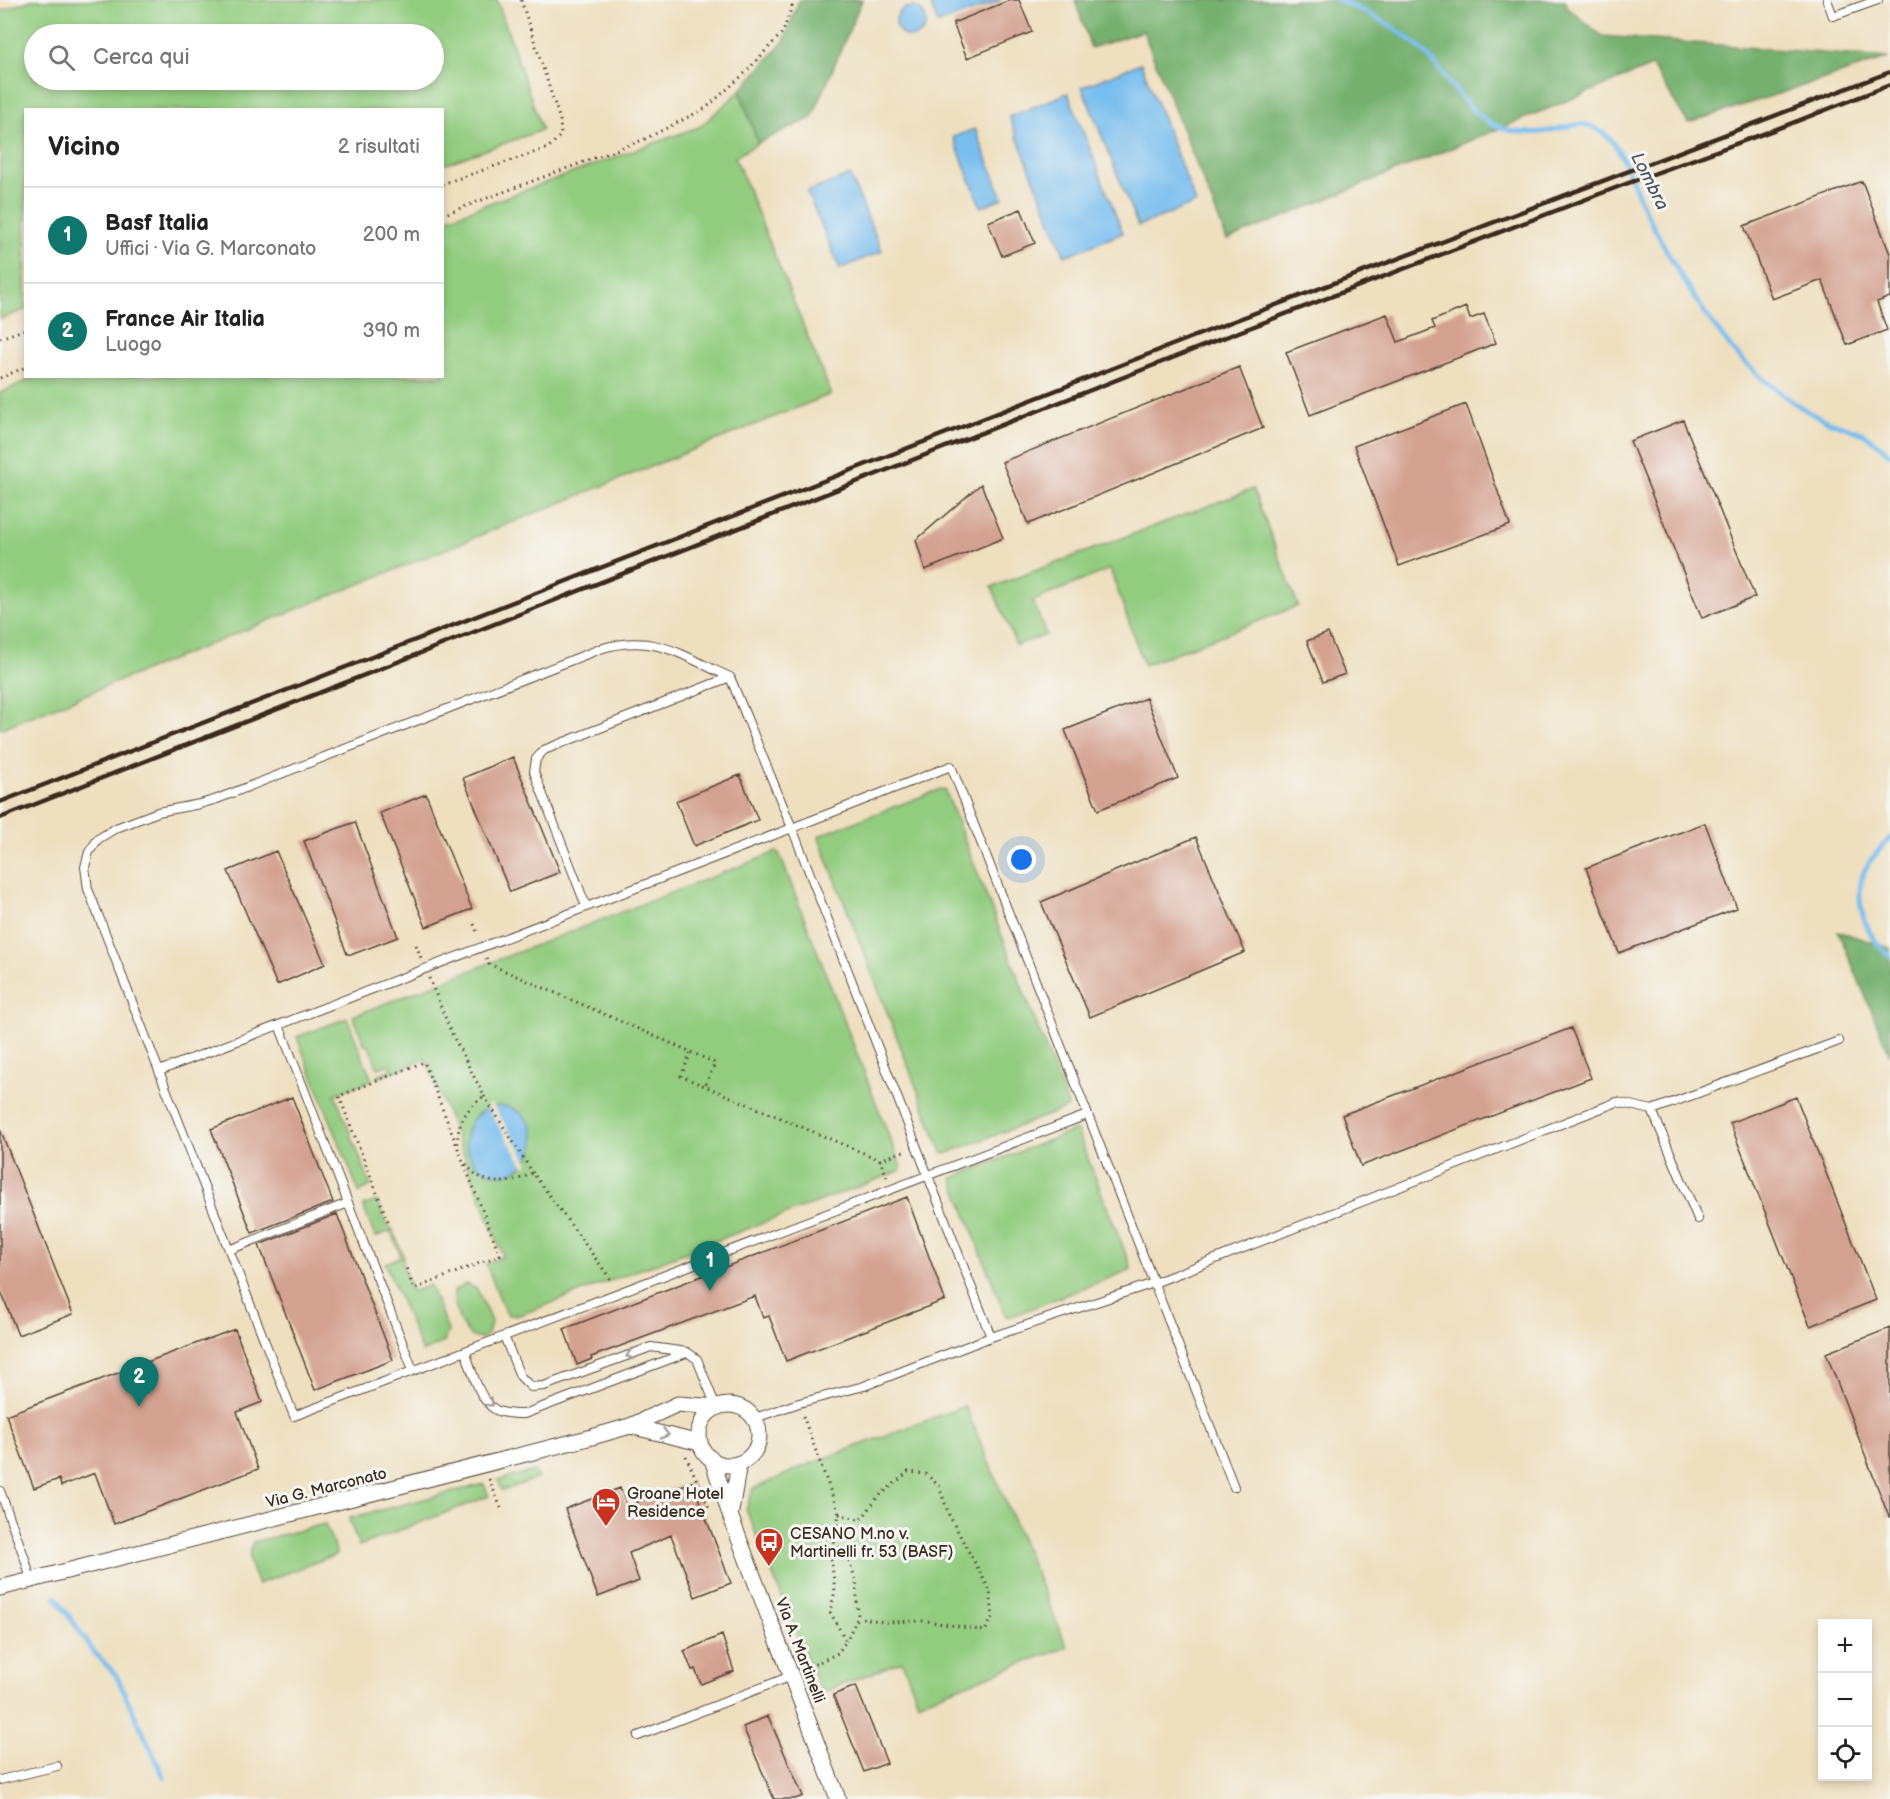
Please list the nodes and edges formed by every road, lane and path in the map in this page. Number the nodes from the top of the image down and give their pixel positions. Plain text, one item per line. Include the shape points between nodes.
1 (521, 0) edge
2 (794, 0) edge
3 (1827, 0) edge
4 (1878, 0) edge
5 (444, 183) edge
6 (444, 213) edge
7 (24, 330) edge
8 (0, 338) edge
9 (24, 367) edge
10 (0, 378) edge
11 (730, 678) junction
12 (792, 828) junction
13 (586, 906) junction
14 (474, 924) dead end
15 (416, 945) dead end
16 (482, 946) junction
17 (425, 968) junction
18 (279, 1025) junction
19 (1839, 1041) dead end
20 (691, 1052) junction
21 (159, 1071) junction
22 (705, 1086) junction
23 (484, 1096) junction
24 (1652, 1110) junction
25 (1087, 1114) junction
26 (912, 1148) dead end
27 (461, 1157) junction
28 (880, 1160) junction
29 (533, 1173) junction
30 (927, 1176) junction
31 (891, 1190) junction
32 (348, 1203) junction
33 (1698, 1219) dead end
34 (388, 1221) dead end
35 (229, 1250) junction
36 (405, 1265) dead end
37 (1154, 1283) junction
38 (619, 1293) junction
39 (504, 1336) junction
40 (991, 1337) junction
41 (465, 1351) junction
42 (687, 1352) junction
43 (413, 1370) junction
44 (799, 1402) junction
45 (716, 1407) junction
46 (755, 1418) junction
47 (630, 1426) junction
48 (700, 1443) junction
49 (685, 1455) dead end
50 (712, 1459) junction
51 (738, 1463) junction
52 (490, 1480) dead end
53 (479, 1482) dead end
54 (1233, 1487) dead end
55 (0, 1491) edge
56 (710, 1512) dead end
57 (839, 1514) junction
58 (730, 1515) junction
59 (834, 1542) junction
60 (31, 1580) junction
61 (0, 1588) edge
62 (858, 1617) junction
63 (846, 1641) junction
64 (791, 1676) junction
65 (638, 1736) dead end
66 (57, 1766) dead end
67 (0, 1780) edge
68 (838, 1799) edge

1 - 5 path via 560,120 561,135 548,148
2 - 6 path via 783,32 706,108 645,140
3 - 4 lane via 1833,16
7 - 8 path
9 - 10 path
11 - 12 lane
11 - 13 lane via 544,750 536,759 534,772
11 - 21 lane via 656,645 612,645 217,799 158,812 102,835 89,852 85,867 87,883
12 - 13 lane
12 - 25 lane via 951,766
12 - 30 lane
13 - 16 lane
14 - 16 path
15 - 17 path
16 - 17 lane
16 - 20 path via 489,964
17 - 18 lane
17 - 23 path via 452,1034
18 - 21 lane
18 - 32 lane
19 - 24 lane
20 - 22 path via 715,1063
20 - 22 path via 681,1076
21 - 35 lane
22 - 28 path
23 - 27 path via 461,1120
23 - 29 path
24 - 33 lane
24 - 37 lane via 1617,1102
25 - 30 lane
25 - 37 lane
26 - 28 path
27 - 29 path via 475,1174 496,1183 518,1181
27 - 34 path via 424,1062 339,1096
27 - 36 path via 500,1255 414,1289
28 - 31 path
29 - 38 path
30 - 31 lane
30 - 40 lane
31 - 38 lane
32 - 35 lane
32 - 43 lane
35 - 43 lane via 294,1416
37 - 40 lane
37 - 54 lane
38 - 39 lane
39 - 41 lane
42 -> 39 lane via 651,1347 544,1386 531,1387 520,1376
40 - 44 lane via 864,1386
41 -> 42 lane via 483,1395 495,1409 524,1414
41 - 43 lane
42 - 45 lane via 697,1359
44 - 46 lane
44 - 57 path
45 - 46 street via 738,1406
45 - 47 street, Via G. Marconato via 678,1404
45 - 48 street via 702,1423
46 - 51 street via 759,1441 748,1458
47 -> 48 street, Via G. Marconato
47 - 60 street, Via G. Marconato
48 - 50 street
49 - 56 path
50 - 51 street via 722,1464
50 - 58 street, Via A. Martinelli
51 - 58 street, Via A. Martinelli
52 - 53 path
55 - 60 lane
57 - 59 path
57 - 62 path via 861,1520 877,1498 908,1472 926,1474 939,1486 949,1515 990,1591 993,1616 985,1631 927,1621 884,1622
58 - 64 street, Via A. Martinelli
59 - 62 path via 849,1561 856,1580
59 - 63 path via 831,1556 835,1592 830,1612
60 - 61 street, Via G. Marconato
62 - 63 path
63 - 64 path via 838,1653
64 - 65 lane
64 - 68 street, Via A. Martinelli
66 - 67 lane

